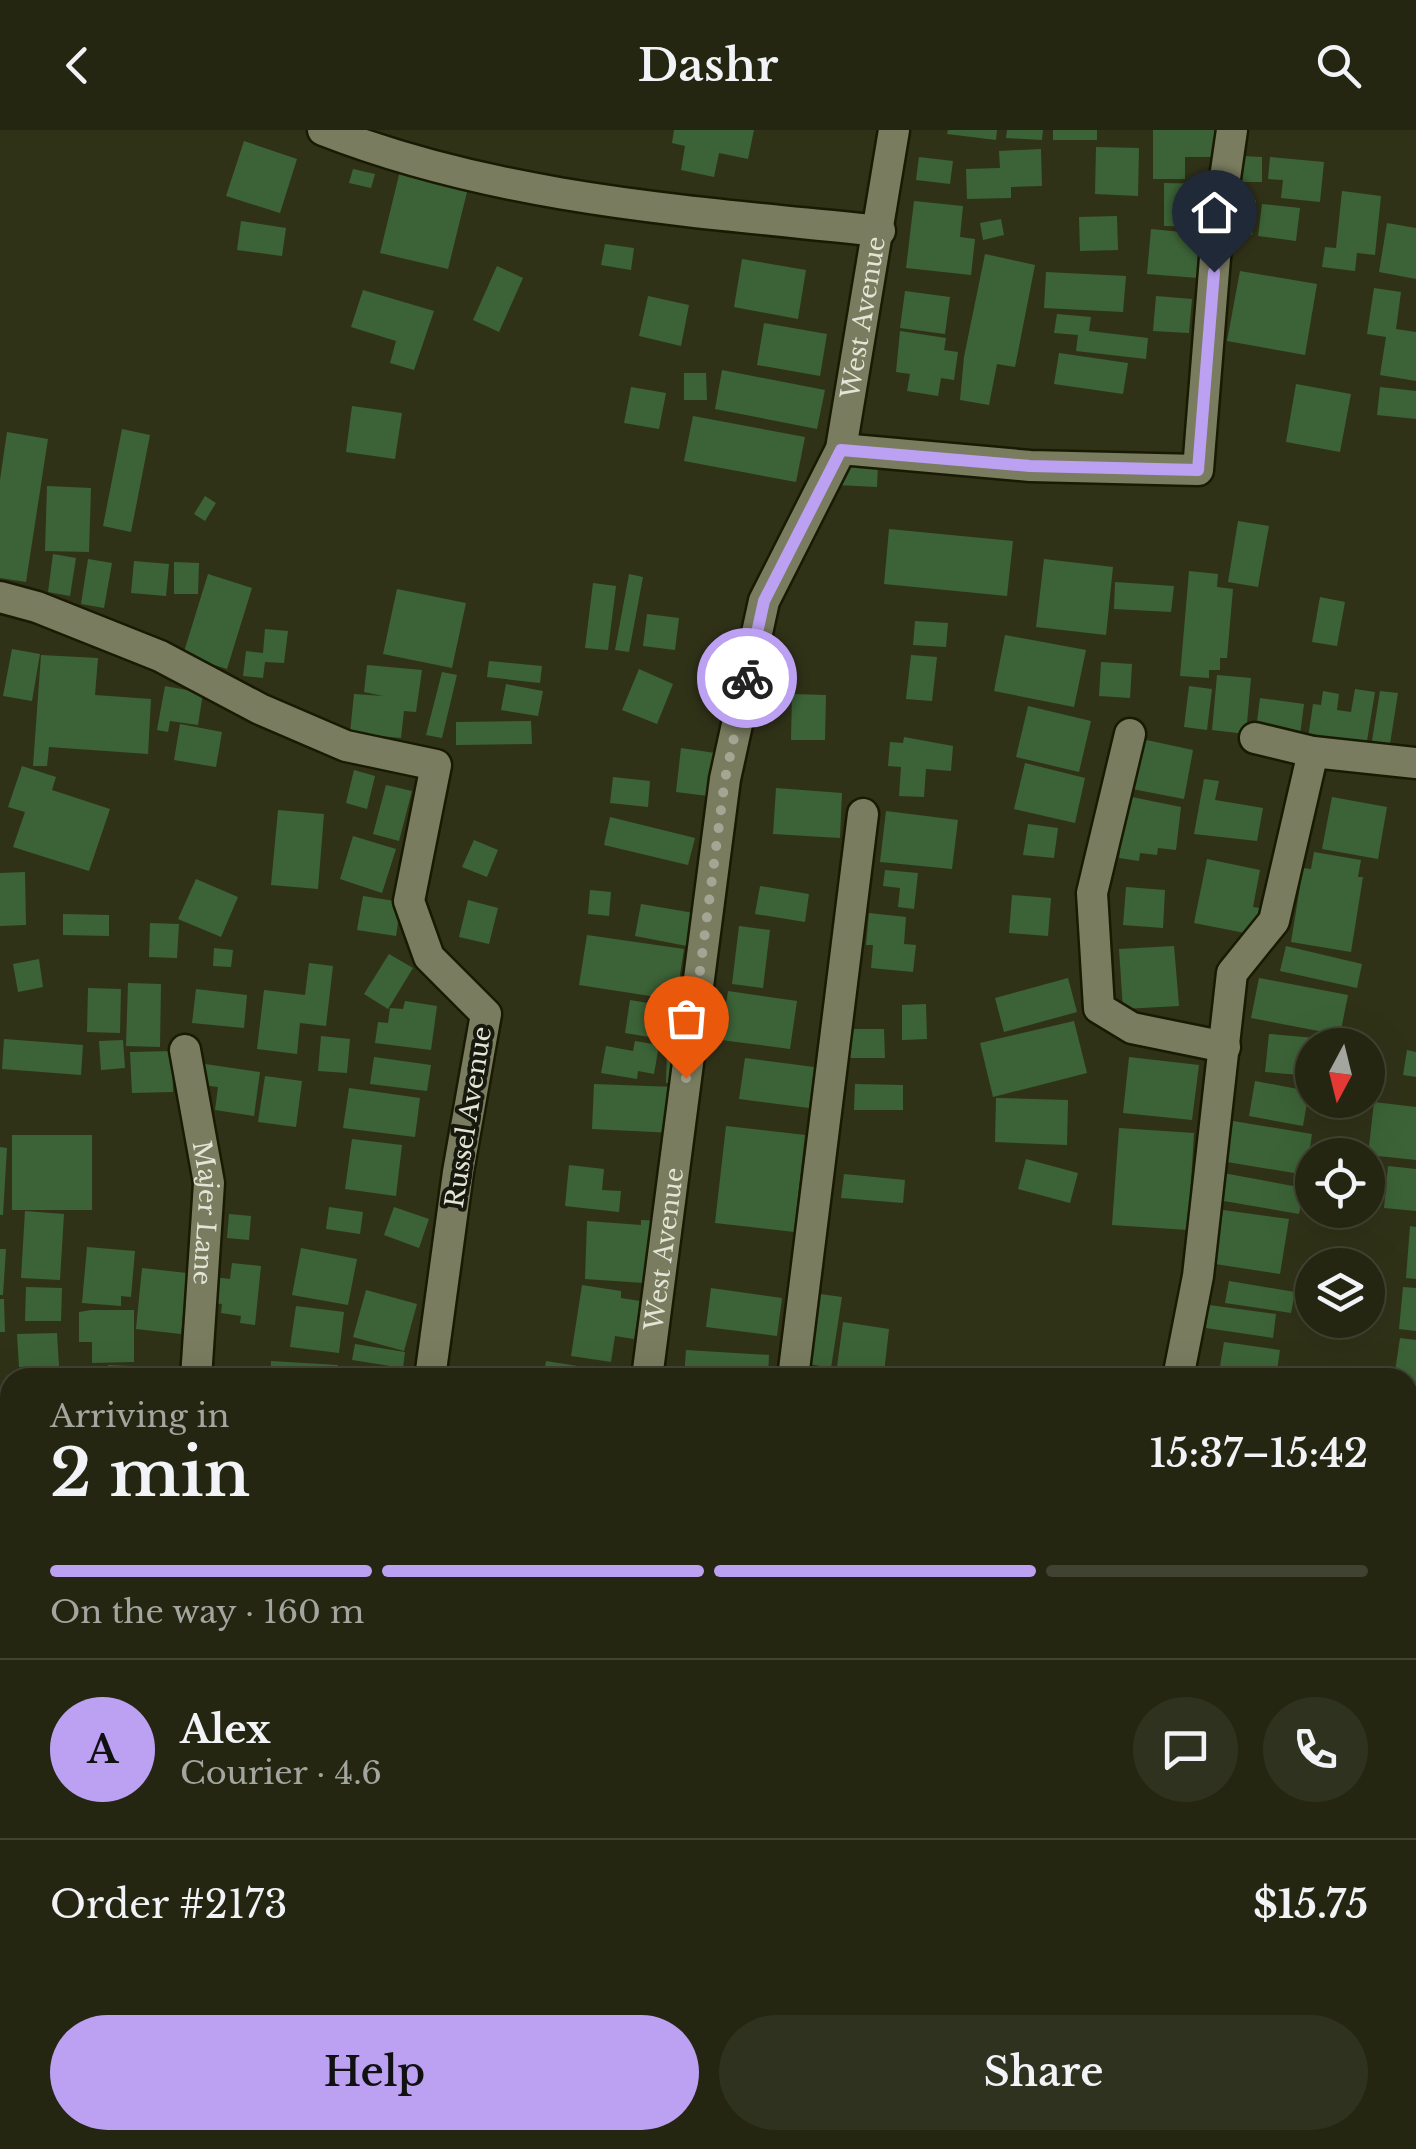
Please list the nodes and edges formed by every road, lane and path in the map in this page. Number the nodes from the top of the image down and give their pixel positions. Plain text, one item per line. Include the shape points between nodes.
1 (323, 130) edge
2 (894, 130) edge
3 (1232, 130) edge
4 (880, 231) junction
5 (841, 450) junction
6 (0, 598) edge
7 (1130, 734) dead end
8 (1255, 738) dead end
9 (1312, 752) junction
10 (1416, 763) edge
11 (863, 814) dead end
12 (1226, 1047) junction
13 (185, 1050) dead end
14 (197, 1368) edge
15 (431, 1368) edge
16 (648, 1368) edge
17 (793, 1368) edge
18 (1180, 1368) edge

1 - 4 street via 464,176 583,200
2 - 4 street, West Avenue
3 - 5 street via 1198,470 1030,466
4 - 5 street, West Avenue
5 - 16 street, West Avenue via 764,601 725,779
6 - 15 street, Russel Avenue via 160,656 346,746 436,764 409,902 429,957 486,1014
7 - 12 street via 1092,893 1098,1008 1132,1028
8 - 9 street
9 - 10 street
9 - 12 street via 1274,921 1232,974
11 - 17 street
12 - 18 street
13 - 14 street, Majer Lane via 209,1183

